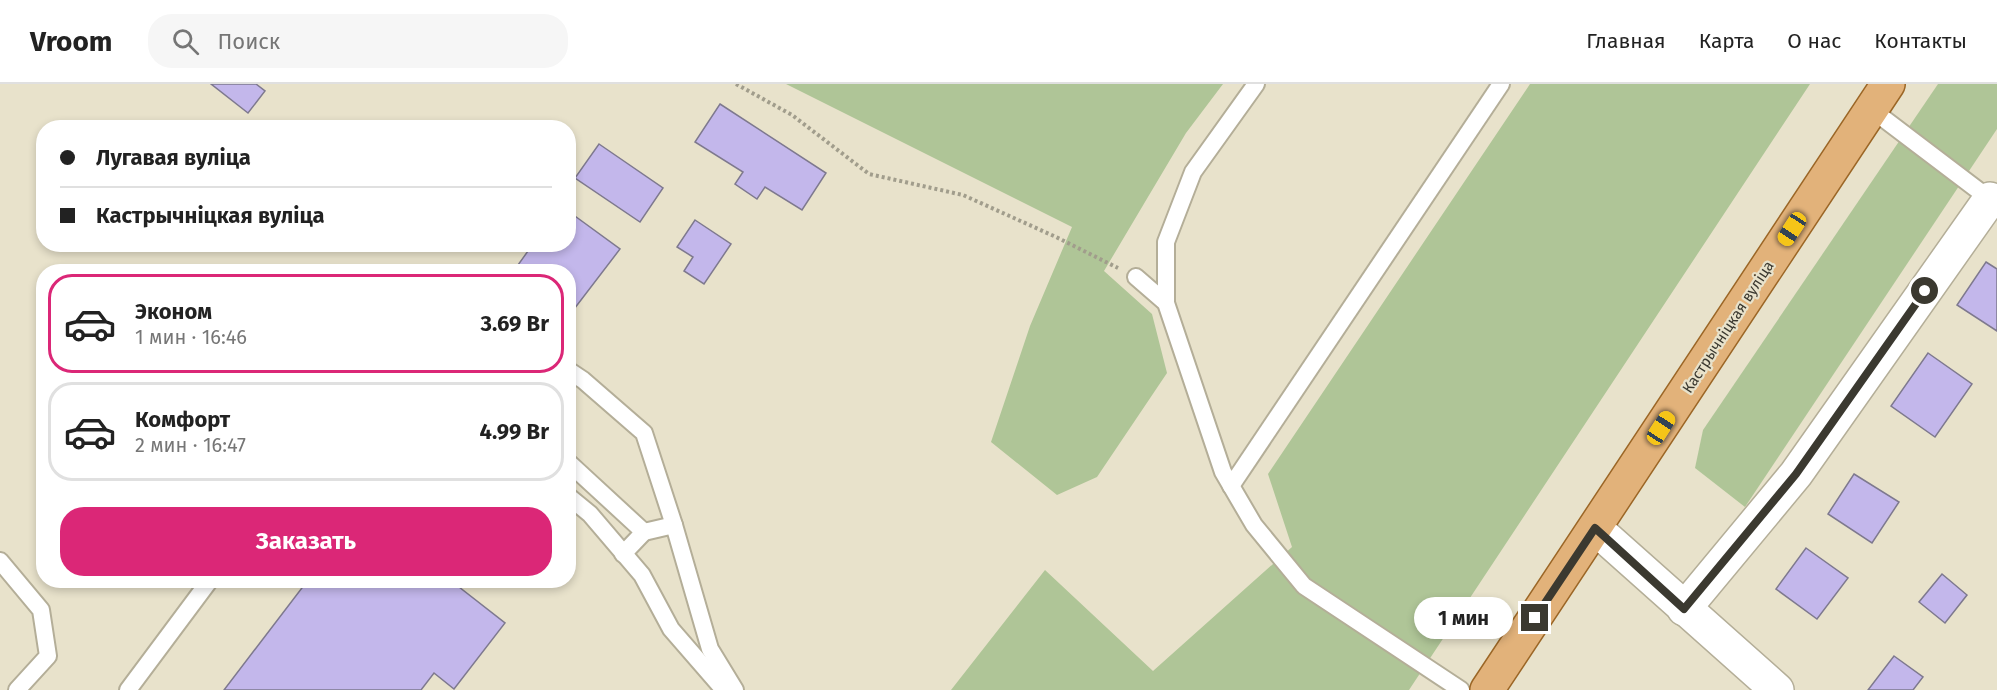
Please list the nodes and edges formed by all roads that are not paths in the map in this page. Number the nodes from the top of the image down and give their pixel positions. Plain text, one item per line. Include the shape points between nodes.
1 (1256, 84) edge
2 (1501, 84) edge
3 (1879, 97) edge
4 (1993, 202) edge
5 (1136, 277) road end
6 (1166, 303) junction
7 (576, 375) edge
8 (576, 469) edge
9 (1231, 486) junction
10 (576, 503) edge
11 (674, 525) junction
12 (1595, 528) junction
13 (644, 532) junction
14 (623, 554) junction
15 (0, 561) edge
16 (204, 588) edge
17 (1684, 609) junction
18 (17, 690) edge
19 (128, 690) edge
20 (724, 690) edge
21 (735, 690) edge
22 (1461, 690) edge
23 (1487, 690) edge
24 (1777, 690) edge

1 - 6 lane via 1193,172 1166,242
2 - 9 lane
3 - 4 lane
3 - 12 main road, Кастрычніцкая вуліца
4 - 17 street via 1796,474
5 - 6 lane
6 - 9 lane via 1208,432
7 - 11 lane via 644,433
8 - 13 lane
9 - 22 lane via 1254,525 1304,586
10 - 14 lane
11 - 13 lane
11 - 21 lane via 710,649
12 - 17 street
12 - 23 main road, Кастрычніцкая вуліца
13 - 14 lane
14 - 20 lane via 642,575 671,629
15 - 18 lane via 40,610 48,656
16 - 19 lane
17 - 24 street

